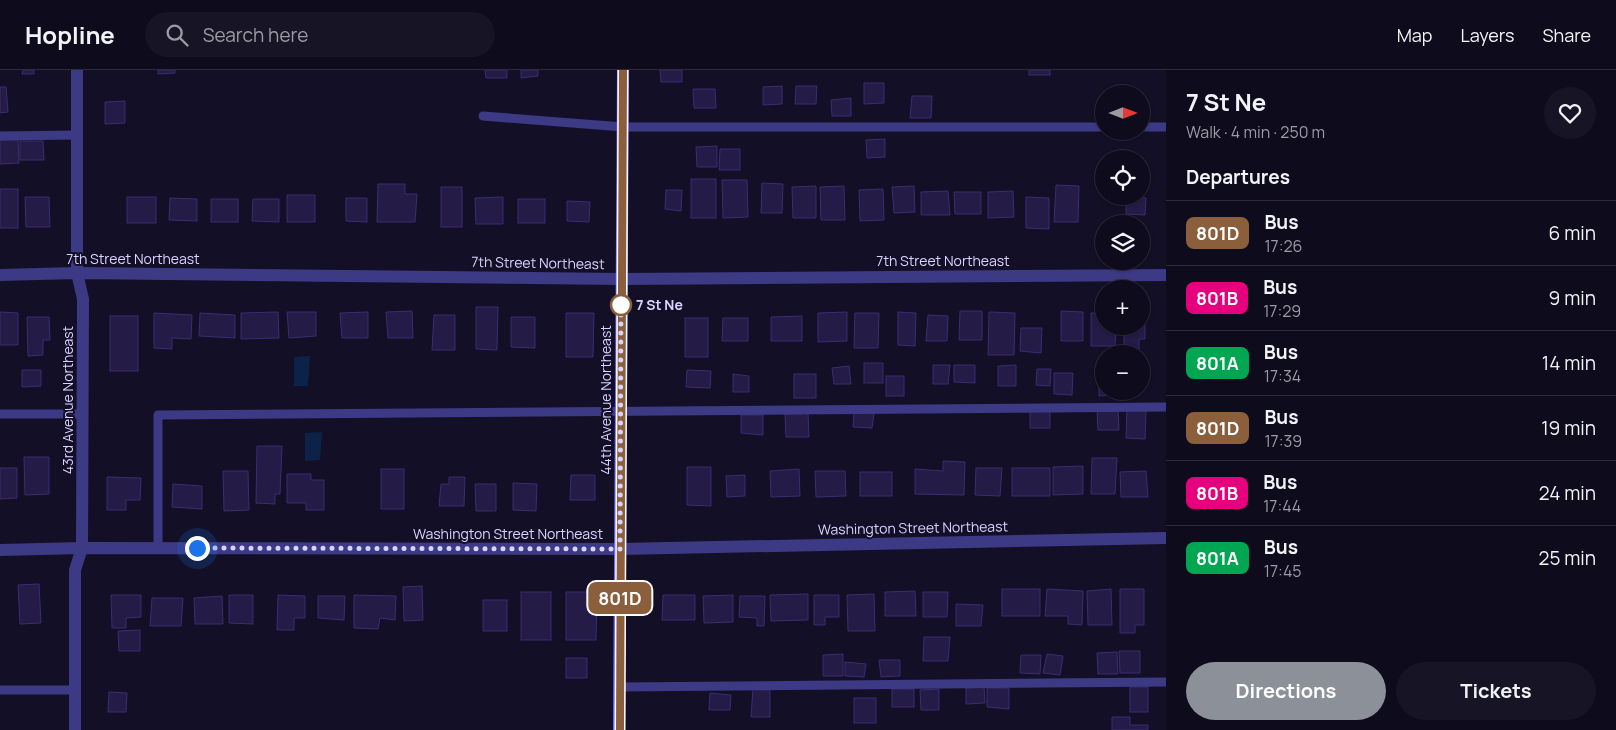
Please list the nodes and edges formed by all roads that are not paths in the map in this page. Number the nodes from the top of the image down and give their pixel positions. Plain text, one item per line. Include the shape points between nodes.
1 (77, 70) edge
2 (623, 70) edge
3 (483, 116) dead end
4 (623, 127) junction
5 (1095, 127) edge
6 (1150, 127) edge
7 (1166, 127) edge
8 (78, 135) junction
9 (0, 136) edge
10 (78, 273) junction
11 (0, 275) edge
12 (1166, 275) edge
13 (621, 279) junction
14 (1166, 407) edge
15 (621, 413) junction
16 (0, 414) edge
17 (83, 414) junction
18 (1166, 538) edge
19 (82, 548) junction
20 (158, 548) junction
21 (620, 549) junction
22 (0, 550) edge
23 (1166, 682) edge
24 (620, 687) junction
25 (0, 690) edge
26 (75, 690) junction
27 (75, 730) edge
28 (620, 730) edge

1 - 8 street, 43rd Avenue Northeast
2 - 4 street, 44th Avenue Northeast
3 - 4 lane
4 - 5 lane
4 - 13 street, 44th Avenue Northeast
6 - 7 lane
8 - 9 lane
8 - 10 street, 43rd Avenue Northeast
10 - 11 street, 7th Street Northeast
10 - 13 street, 7th Street Northeast
10 - 17 street, 43rd Avenue Northeast via 83,299
12 - 13 street, 7th Street Northeast
13 - 15 street, 44th Avenue Northeast
14 - 15 lane
15 - 20 lane via 158,415
15 - 21 street, 44th Avenue Northeast
16 - 17 lane
17 - 19 street, 43rd Avenue Northeast
18 - 21 street, Washington Street Northeast
19 - 20 street, Washington Street Northeast
19 - 22 street, Washington Street Northeast
19 - 26 street, 43rd Avenue Northeast via 75,570
20 - 21 street, Washington Street Northeast
21 - 24 street, 44th Avenue Northeast
23 - 24 lane
24 - 28 street, 44th Avenue Northeast
25 - 26 lane
26 - 27 street, 43rd Avenue Northeast

